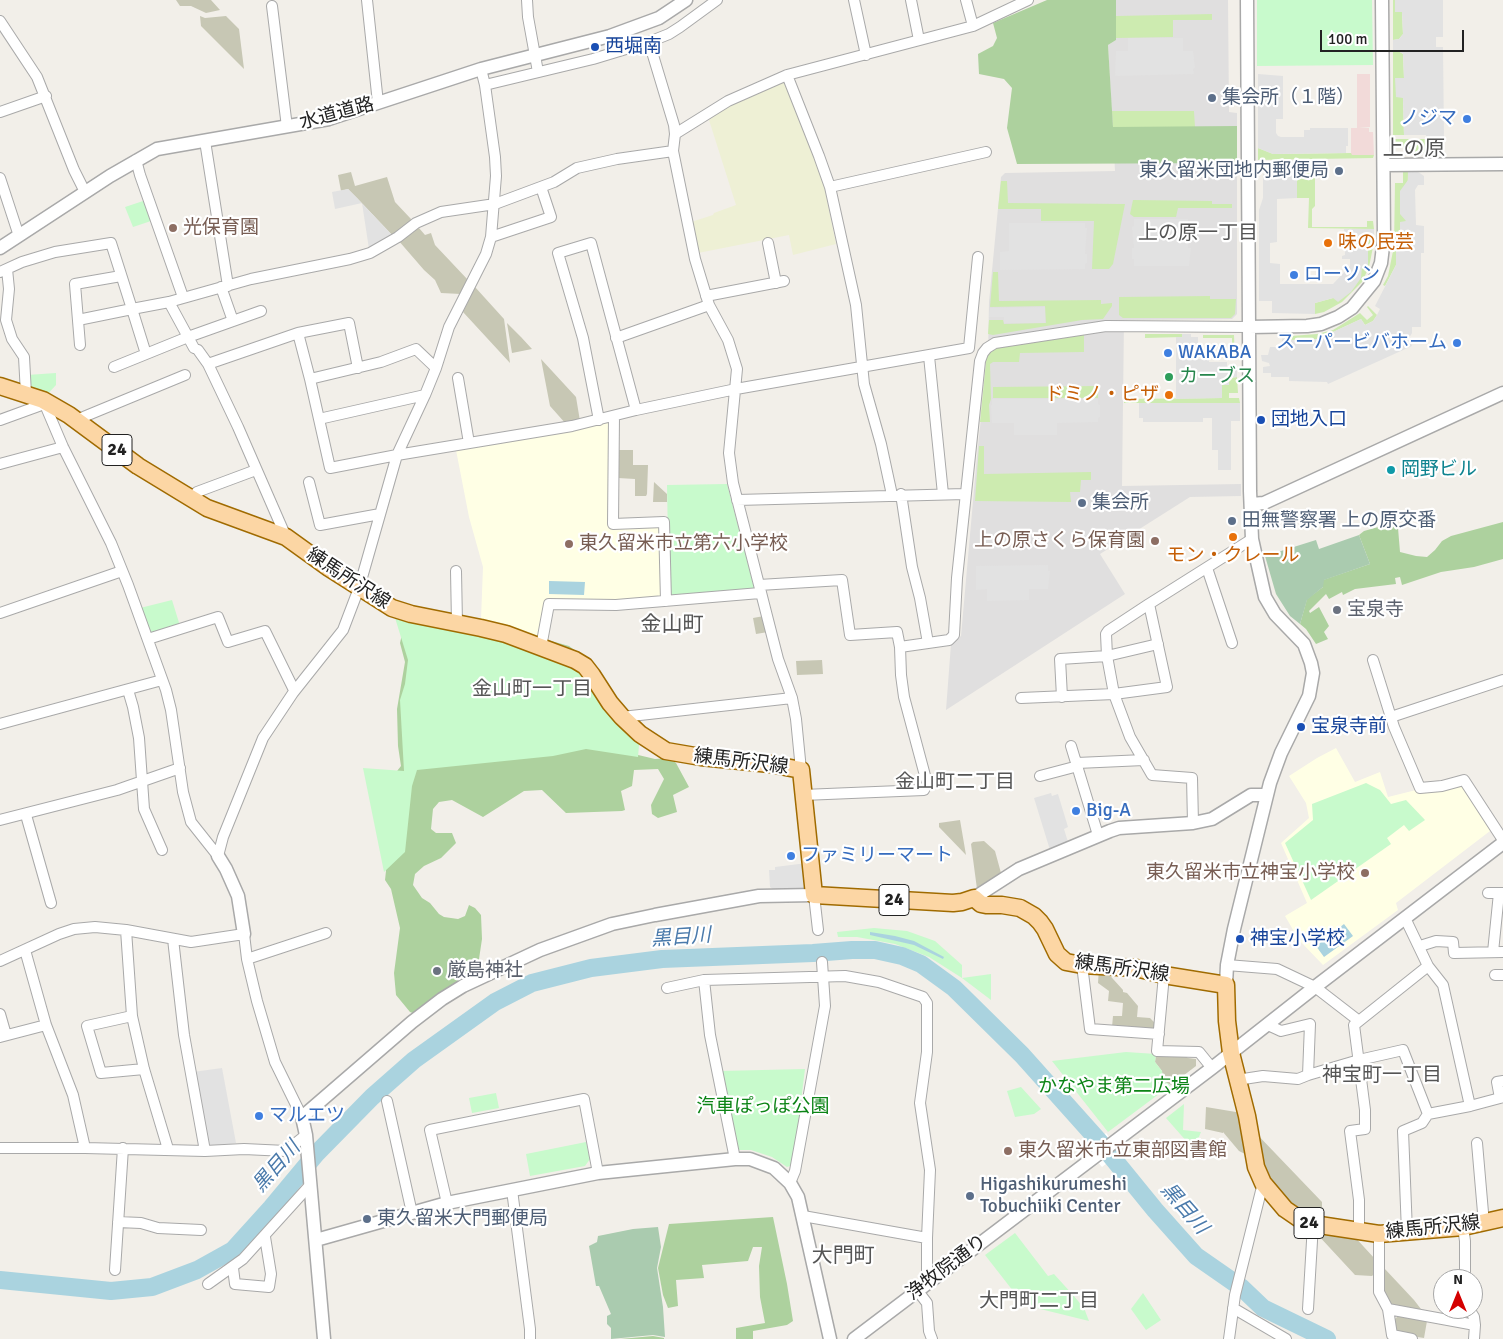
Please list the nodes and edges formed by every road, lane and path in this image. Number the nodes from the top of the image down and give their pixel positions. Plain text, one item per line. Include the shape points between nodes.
1 (367, 0) edge
2 (527, 0) edge
3 (686, 0) edge
4 (717, 0) edge
5 (854, 0) edge
6 (911, 0) edge
7 (966, 0) edge
8 (1028, 0) edge
9 (1247, 0) edge
10 (1382, 0) edge
11 (272, 6) dead end
12 (0, 21) edge
13 (972, 26) junction
14 (920, 40) junction
15 (649, 42) junction
16 (534, 55) junction
17 (866, 55) junction
18 (481, 69) junction
19 (538, 72) junction
20 (787, 75) junction
21 (485, 85) junction
22 (46, 96) junction
23 (378, 103) junction
24 (0, 112) edge
25 (287, 127) junction
26 (675, 134) junction
27 (205, 141) junction
28 (673, 151) junction
29 (986, 152) dead end
30 (136, 160) junction
31 (1503, 164) edge
32 (1384, 165) junction
33 (0, 178) edge
34 (541, 187) junction
35 (830, 187) junction
36 (85, 192) junction
37 (495, 204) junction
38 (19, 236) junction
39 (491, 237) junction
40 (768, 243) dead end
41 (0, 248) edge
42 (978, 257) dead end
43 (4, 270) edge
44 (121, 276) junction
45 (224, 286) junction
46 (183, 297) junction
47 (708, 301) junction
48 (169, 302) junction
49 (132, 309) junction
50 (261, 311) dead end
51 (78, 320) junction
52 (233, 321) junction
53 (1249, 327) junction
54 (298, 333) junction
55 (188, 337) junction
56 (616, 338) junction
57 (80, 344) dead end
58 (146, 354) junction
59 (928, 356) junction
60 (208, 364) junction
61 (114, 367) dead end
62 (358, 368) junction
63 (436, 368) junction
64 (862, 368) junction
65 (185, 375) dead end
66 (458, 378) dead end
67 (310, 379) junction
68 (0, 386) edge
69 (736, 389) junction
70 (1503, 393) edge
71 (26, 394) junction
72 (425, 395) junction
73 (43, 402) junction
74 (636, 410) junction
75 (614, 416) junction
76 (319, 419) junction
77 (0, 420) edge
78 (76, 420) junction
79 (599, 420) junction
80 (469, 443) junction
81 (63, 447) junction
82 (397, 455) junction
83 (0, 464) edge
84 (256, 470) junction
85 (309, 482) dead end
86 (896, 494) junction
87 (943, 494) junction
88 (965, 494) junction
89 (192, 499) junction
90 (737, 500) junction
91 (1251, 504) junction
92 (380, 514) junction
93 (286, 537) junction
94 (1252, 539) junction
95 (1206, 568) junction
96 (122, 571) junction
97 (456, 571) dead end
98 (359, 588) junction
99 (759, 589) junction
100 (666, 601) junction
101 (1149, 604) junction
102 (0, 613) edge
103 (457, 623) junction
104 (148, 639) junction
105 (928, 643) junction
106 (1232, 643) dead end
107 (1158, 644) junction
108 (541, 647) junction
109 (900, 647) junction
110 (1107, 656) junction
111 (1373, 660) dead end
112 (162, 680) junction
113 (1503, 680) edge
114 (128, 690) junction
115 (294, 690) junction
116 (1114, 694) junction
117 (1062, 697) junction
118 (792, 698) junction
119 (1021, 698) dead end
120 (622, 717) junction
121 (1390, 717) junction
122 (0, 724) edge
123 (1071, 746) dead end
124 (1144, 760) junction
125 (1077, 765) junction
126 (180, 768) junction
127 (801, 770) junction
128 (1040, 776) dead end
129 (143, 780) junction
130 (803, 794) junction
131 (1267, 794) junction
132 (26, 815) junction
133 (0, 820) edge
134 (1192, 823) junction
135 (1098, 835) junction
136 (1503, 841) edge
137 (162, 850) dead end
138 (218, 856) junction
139 (1488, 893) dead end
140 (1501, 893) edge
141 (814, 895) junction
142 (974, 898) junction
143 (51, 903) dead end
144 (1406, 918) junction
145 (126, 930) junction
146 (818, 930) dead end
147 (326, 933) dead end
148 (244, 934) junction
149 (173, 939) junction
150 (1420, 946) junction
151 (26, 950) junction
152 (1498, 952) edge
153 (247, 958) junction
154 (0, 962) edge
155 (822, 962) dead end
156 (1082, 965) junction
157 (1227, 965) junction
158 (1428, 966) junction
159 (1164, 975) junction
160 (821, 976) junction
161 (704, 980) junction
162 (1226, 985) junction
163 (1315, 987) junction
164 (667, 988) dead end
165 (0, 1014) edge
166 (132, 1016) junction
167 (1359, 1021) junction
168 (46, 1025) junction
169 (1268, 1025) junction
170 (1159, 1034) junction
171 (3, 1036) edge
172 (1231, 1054) junction
173 (1359, 1060) junction
174 (1212, 1068) junction
175 (144, 1069) junction
176 (1308, 1075) junction
177 (1237, 1080) junction
178 (1503, 1081) edge
179 (387, 1101) dead end
180 (1470, 1106) junction
181 (1428, 1114) junction
182 (302, 1117) junction
183 (307, 1138) junction
184 (1477, 1143) dead end
185 (0, 1148) edge
186 (85, 1148) junction
187 (123, 1148) junction
188 (168, 1149) junction
189 (205, 1151) junction
190 (735, 1158) junction
191 (598, 1173) junction
192 (790, 1183) junction
193 (1263, 1183) junction
194 (311, 1184) junction
195 (512, 1190) junction
196 (447, 1203) junction
197 (412, 1213) junction
198 (803, 1216) junction
199 (1503, 1218) edge
200 (118, 1222) junction
201 (1314, 1224) junction
202 (1484, 1224) junction
203 (1463, 1228) junction
204 (201, 1230) dead end
205 (1359, 1232) junction
206 (1407, 1232) junction
207 (1379, 1234) junction
208 (265, 1237) junction
209 (927, 1238) junction
210 (316, 1240) junction
211 (233, 1268) junction
212 (1465, 1269) edge
213 (115, 1270) dead end
214 (208, 1284) dead end
215 (922, 1287) junction
216 (1233, 1308) junction
217 (1308, 1309) dead end
218 (1388, 1309) junction
219 (1474, 1319) edge
220 (1475, 1325) junction
221 (324, 1339) edge
222 (530, 1339) edge
223 (830, 1339) edge
224 (854, 1339) edge
225 (932, 1339) edge
226 (1229, 1339) edge
227 (1286, 1339) edge
228 (1412, 1339) edge
229 (1474, 1339) edge

1 - 23 street
2 - 16 street
3 - 16 street, 水道道路 via 638,27
4 - 15 street via 669,34
5 - 17 street
6 - 14 street
7 - 13 street
8 - 13 street
9 - 53 street
10 - 32 street
11 - 25 street
12 - 22 street
13 - 14 street
14 - 17 street
15 - 19 street
15 - 26 street
16 - 18 street, 水道道路
16 - 19 street
17 - 20 street
18 - 21 street
18 - 23 street, 水道道路
19 - 21 street
20 - 26 street via 728,101
20 - 35 street
21 - 37 street via 495,156
22 - 24 street
22 - 36 street
23 - 25 street, 水道道路 via 329,119
25 - 27 street, 水道道路
26 - 28 street
27 - 30 street, 水道道路 via 157,149
27 - 45 street
28 - 34 street via 577,168
28 - 47 street via 695,259
29 - 35 street
30 - 36 street, 水道道路
30 - 46 street
31 - 32 street
32 - 53 street via 1384,247 1374,281 1365,294 1352,308 1321,324
33 - 38 street
34 - 37 street
34 - 39 street via 551,217
35 - 64 street via 856,305
36 - 38 street, 水道道路
37 - 39 street
37 - 45 street via 441,212 416,223 370,253
38 - 41 street, 水道道路
39 - 63 street via 449,327
40 - 47 street via 780,282
42 - 59 street via 969,348
43 - 44 street via 55,252 111,244
43 - 71 street via 9,289 6,320 12,339 24,357
44 - 49 street
44 - 51 street via 75,284
45 - 46 street
45 - 52 street
46 - 48 street
47 - 56 street
47 - 69 street via 730,345 737,369
48 - 49 street
48 - 55 street
49 - 51 street
49 - 58 street
50 - 52 street
51 - 57 street
52 - 55 street
53 - 88 street via 1106,326 995,343 982,354 980,361
53 - 91 street
54 - 60 street
54 - 62 street via 349,323
54 - 67 street
55 - 58 street
55 - 60 street
56 - 74 street
56 - 79 street via 591,244 558,252 583,338
58 - 61 street
59 - 64 street
59 - 87 street
60 - 84 street
62 - 63 street via 416,349
62 - 67 street
63 - 72 street
64 - 69 street
64 - 86 street
65 - 78 street
66 - 80 street
67 - 76 street
68 - 71 main road, 練馬所沢線 / 24
69 - 74 street
69 - 90 street via 729,453
70 - 91 street via 1264,503
71 - 73 main road, 練馬所沢線 / 24
72 - 76 street
72 - 82 street
73 - 77 street
73 - 78 main road, 練馬所沢線 / 24
73 - 81 street
74 - 75 street
75 - 79 street
75 - 100 street via 614,524 664,522
76 - 82 street via 330,468
78 - 89 main road, 練馬所沢線 / 24 via 138,466
79 - 80 street
80 - 82 street
81 - 83 street
81 - 96 street
82 - 92 street
84 - 89 street via 197,492
84 - 93 street
85 - 92 street via 320,525
86 - 87 street
86 - 90 street
86 - 105 street
87 - 88 street
88 - 105 street via 954,635 950,640
89 - 93 main road, 練馬所沢線 / 24 via 207,508
90 - 99 street
91 - 94 street
92 - 98 street
93 - 98 main road, 練馬所沢線 / 24
94 - 95 street
94 - 131 street via 1265,597 1275,614 1304,644 1313,673 1309,696 1281,753
95 - 101 street
95 - 106 street
96 - 102 street
96 - 104 street
97 - 103 street
98 - 103 main road, 練馬所沢線 / 24 via 392,608
98 - 115 street via 343,630
99 - 100 street
99 - 109 street via 842,580 850,635 897,632
99 - 118 street
100 - 108 street via 616,605 549,604
101 - 107 street
101 - 110 street via 1108,631
103 - 108 main road, 練馬所沢線 / 24 via 506,634
104 - 112 street
104 - 115 street via 218,617 228,642 265,631
105 - 109 street
107 - 110 street
107 - 116 street via 1167,687
108 - 120 main road, 練馬所沢線 / 24 via 584,666
109 - 130 street via 900,675 927,783 924,790
110 - 116 street
110 - 117 street via 1060,659
111 - 121 street
112 - 114 street
112 - 126 street via 171,710
113 - 121 street
114 - 122 street
114 - 129 street via 139,738
115 - 138 street via 263,738
116 - 117 street
116 - 124 street via 1130,737
117 - 119 street
118 - 120 street
118 - 127 street
120 - 127 main road, 練馬所沢線 / 24 via 666,751
121 - 136 street via 1420,788 1464,780
123 - 125 street
124 - 125 street
124 - 134 street via 1152,775 1192,778
125 - 128 street
125 - 135 street
126 - 129 street
126 - 138 street via 191,822
127 - 130 main road, 練馬所沢線
129 - 132 street
129 - 137 street via 144,809
130 - 141 main road, 練馬所沢線
131 - 134 street via 1251,795 1212,819
131 - 157 street
132 - 133 street
132 - 143 street
134 - 135 street via 1119,828
135 - 142 street via 1019,869
136 - 144 street, 浄牧院通り
138 - 148 street via 238,896
139 - 140 street
140 - 152 street
141 - 142 main road, 練馬所沢線 / 24 via 953,903
141 - 146 street
141 - 182 street via 759,896 655,915 612,924 540,950 442,999
142 - 156 main road, 練馬所沢線 / 24 via 981,904 1027,911 1045,929 1061,958
144 - 150 street
144 - 163 street, 浄牧院通り
145 - 149 street
145 - 151 street via 74,929
145 - 166 street
147 - 153 street
148 - 149 street via 191,942
148 - 153 street
149 - 189 street via 184,1035
150 - 152 street via 1436,941 1453,942 1454,953
150 - 158 street
151 - 154 street
151 - 168 street
153 - 182 street via 275,1062
155 - 160 street
156 - 159 main road, 練馬所沢線 / 24 via 1136,968
156 - 170 street via 1090,1029
157 - 162 street
157 - 163 street via 1277,969
158 - 167 street
158 - 180 street via 1444,986
159 - 162 main road, 練馬所沢線 / 24
159 - 170 street
160 - 161 street
160 - 192 street via 825,1006 795,1172
160 - 209 street via 879,982 923,997 927,1003 927,1052 920,1103 930,1170
161 - 164 street
161 - 190 street via 710,1035
162 - 172 main road, 練馬所沢線 / 24
163 - 167 street
163 - 169 street, 浄牧院通り
165 - 171 street
166 - 175 street
166 - 175 street via 87,1026 101,1073
167 - 173 street via 1354,1025
168 - 171 street
168 - 186 street via 73,1096
169 - 172 street, 浄牧院通り
169 - 176 street via 1280,1031 1310,1024
170 - 174 street via 1157,1051 1199,1052
172 - 174 street, 浄牧院通り
172 - 177 main road, 練馬所沢線 / 24
173 - 176 street
173 - 181 street via 1403,1050
173 - 205 street via 1365,1129 1350,1131 1359,1200
174 - 215 street, 浄牧院通り
175 - 188 street
176 - 177 street via 1298,1079 1263,1076
177 - 193 main road, 練馬所沢線 / 24 via 1256,1167
178 - 180 street via 1497,1082 1500,1098
179 - 197 street
180 - 181 street
181 - 206 street via 1422,1123 1403,1131
182 - 183 street
183 - 189 street via 286,1151
183 - 194 street
184 - 202 street
185 - 186 street
186 - 187 street
187 - 188 street
187 - 200 street
188 - 189 street
190 - 191 street
190 - 192 street via 750,1159 774,1168
191 - 195 street
191 - 196 street via 584,1099 430,1130
192 - 198 street
193 - 201 main road, 練馬所沢線 / 24 via 1286,1210
193 - 216 street
194 - 208 street
194 - 210 street
195 - 196 street
195 - 222 street
196 - 197 street
197 - 210 street
198 - 209 street
198 - 223 street
199 - 202 main road, 練馬所沢線 / 24
200 - 204 street
200 - 213 street
201 - 205 main road, 練馬所沢線 / 24
201 - 217 street
202 - 203 main road, 練馬所沢線 / 24
203 - 206 main road, 練馬所沢線 / 24
203 - 212 street
205 - 207 main road, 練馬所沢線 / 24
206 - 207 main road, 練馬所沢線 / 24
207 - 218 street via 1379,1292
208 - 211 street
208 - 211 street via 271,1274 269,1287 235,1284
209 - 215 street
210 - 221 street
211 - 214 street
215 - 224 street, 浄牧院通り
215 - 225 street
216 - 226 street
216 - 227 street
218 - 220 street
218 - 228 street via 1392,1335
219 - 220 street
220 - 229 street

